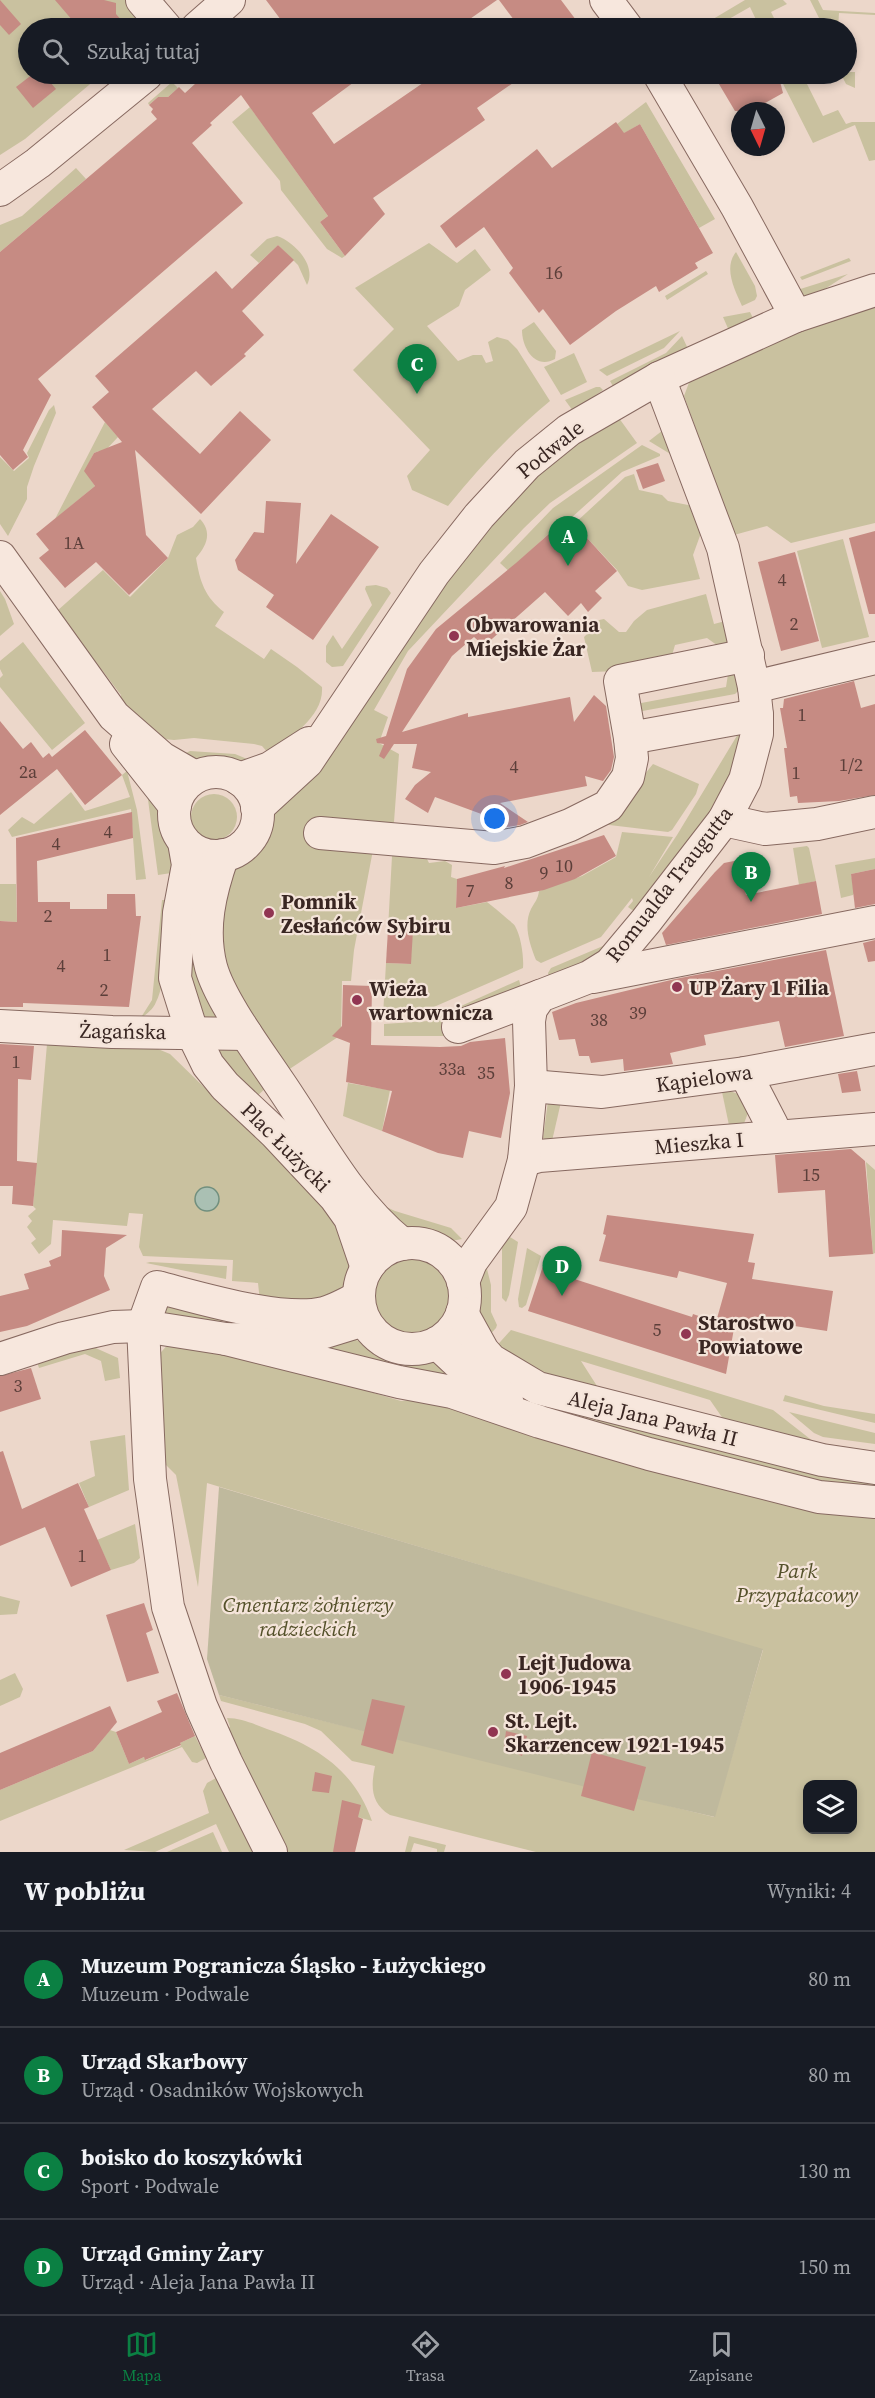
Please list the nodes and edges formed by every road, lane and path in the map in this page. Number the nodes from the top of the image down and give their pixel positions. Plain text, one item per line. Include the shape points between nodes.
1 (142, 0) edge
2 (229, 0) edge
3 (606, 0) edge
4 (157, 18) edge
5 (208, 18) edge
6 (620, 18) edge
7 (135, 84) edge
8 (665, 84) edge
9 (0, 190) edge
10 (875, 290) edge
11 (796, 316) junction
12 (659, 378) junction
13 (0, 557) edge
14 (748, 655) junction
15 (875, 658) edge
16 (756, 701) junction
17 (114, 716) junction
18 (325, 733) junction
19 (630, 738) junction
20 (195, 777) junction
21 (239, 779) junction
22 (174, 806) junction
23 (257, 807) junction
24 (875, 812) edge
25 (724, 820) junction
26 (320, 833) dead end
27 (184, 842) junction
28 (223, 855) junction
29 (875, 922) edge
30 (589, 977) junction
31 (175, 978) junction
32 (540, 996) junction
33 (0, 1026) edge
34 (458, 1027) dead end
35 (135, 1032) junction
36 (192, 1032) junction
37 (246, 1034) junction
38 (875, 1049) edge
39 (745, 1072) junction
40 (531, 1086) junction
41 (875, 1129) edge
42 (773, 1137) junction
43 (524, 1160) junction
44 (402, 1244) junction
45 (482, 1244) junction
46 (442, 1252) junction
47 (367, 1268) junction
48 (463, 1282) junction
49 (361, 1309) junction
50 (462, 1313) junction
51 (144, 1326) junction
52 (226, 1339) junction
53 (437, 1343) junction
54 (0, 1359) edge
55 (540, 1422) junction
56 (875, 1468) edge
57 (875, 1502) edge
58 (271, 1852) edge

1 - 4 street
2 - 5 street
3 - 6 street
7 - 9 street
8 - 11 street
10 - 11 street, Podwale
11 - 12 street, Podwale
12 - 14 street, Romualda Traugutta via 723,548
12 - 18 street, Podwale via 569,430 527,464 434,573
13 - 17 street
14 - 16 street, Romualda Traugutta
14 - 19 street via 620,681
15 - 16 street
16 - 19 street
16 - 25 street, Romualda Traugutta via 757,734 745,780
17 - 20 street via 162,758
17 - 22 street via 124,742
18 - 21 street, Podwale via 270,768
18 - 23 street, Podwale via 307,762
19 - 26 street via 632,758 628,777 608,806 525,842 494,848
20 - 21 street via 222,772
20 - 22 street
21 - 23 street via 251,791
22 - 27 street via 177,831
23 - 28 street via 255,827 246,844
24 - 25 street via 817,824 765,829
25 - 30 street, Romualda Traugutta via 610,964
27 - 28 street via 195,851
27 - 31 street via 188,865 179,913
28 - 37 street, Plac Łużycki via 207,913 207,947 212,969
29 - 30 street
30 - 32 street, Romualda Traugutta
31 - 35 street via 154,1016
31 - 36 street, Plac Łużycki
32 - 34 street, Romualda Traugutta
32 - 40 street via 531,1009
33 - 35 street, Żagańska
35 - 36 street, Żagańska
36 - 37 street, Żagańska
36 - 47 street, Plac Łużycki via 208,1065 225,1086 336,1197 350,1218
37 - 44 street, Plac Łużycki via 349,1189 375,1221
38 - 39 street, Kąpielowa
39 - 40 street, Kąpielowa via 602,1092
39 - 42 street via 772,1125
40 - 43 street
41 - 42 street, Mieszka I
42 - 43 street, Mieszka I
43 - 45 street via 510,1207
44 - 46 street via 431,1246
44 - 47 street via 382,1251
45 - 46 street
45 - 48 street
46 - 48 street via 457,1267
47 - 49 street via 361,1278
48 - 50 street
49 - 51 street via 288,1314 231,1306 157,1287
49 - 52 street via 299,1340
49 - 53 street via 374,1334 388,1344 421,1349
50 - 53 street via 452,1330
50 - 56 street, Aleja Jana Pawła II via 491,1360 538,1388 791,1453
51 - 52 street
51 - 54 street via 84,1333
51 - 58 street via 150,1479 168,1607 201,1706
52 - 55 street, Aleja Jana Pawła II via 452,1392
53 - 55 street, Aleja Jana Pawła II via 468,1372
55 - 57 street, Aleja Jana Pawła II via 819,1497

